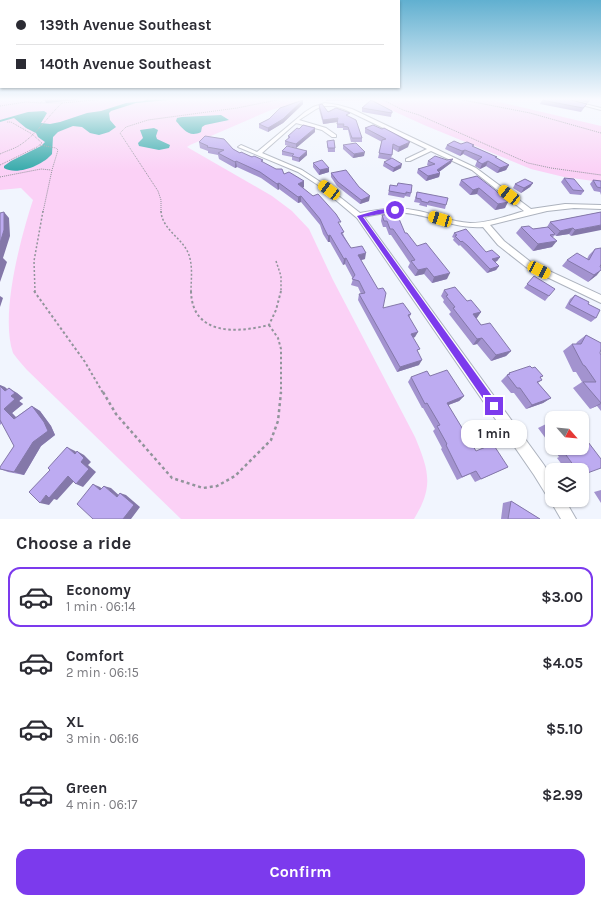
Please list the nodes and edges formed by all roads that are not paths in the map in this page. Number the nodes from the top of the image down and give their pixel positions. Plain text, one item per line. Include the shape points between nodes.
1 (293, 123) edge
2 (304, 123) edge
3 (378, 123) edge
4 (334, 136) dead end
5 (242, 147) dead end
6 (430, 148) junction
7 (258, 154) junction
8 (408, 160) dead end
9 (601, 207) edge
10 (530, 212) junction
11 (359, 216) junction
12 (485, 224) junction
13 (601, 299) edge
14 (545, 480) edge
15 (561, 507) edge
16 (569, 519) edge

1 - 7 street
2 - 4 street via 324,129
3 - 6 street
5 - 7 street
6 - 8 street
6 - 10 street via 474,170
7 - 11 street via 300,171
9 - 10 street via 567,206
10 - 12 street
11 - 12 street via 395,210 420,213 460,224
11 - 14 street
12 - 13 street via 501,243 529,265
15 - 16 street

